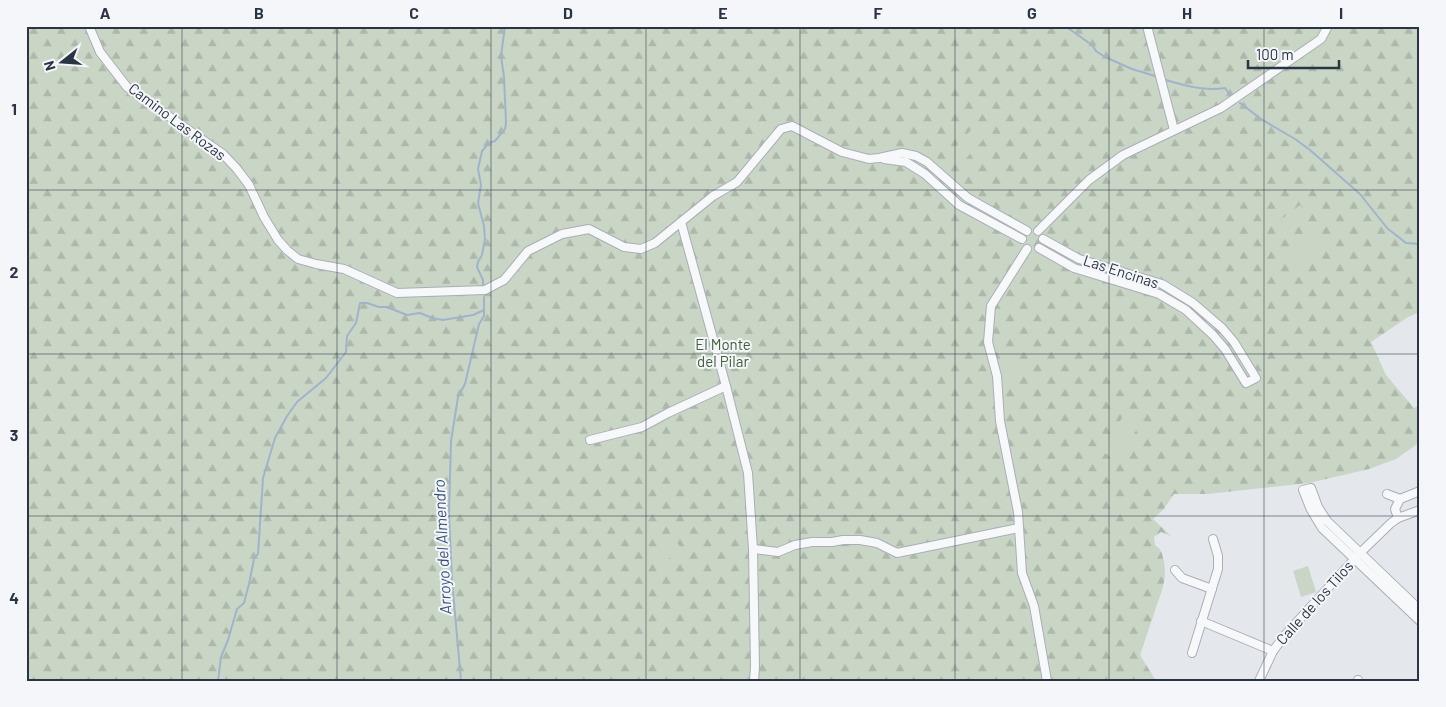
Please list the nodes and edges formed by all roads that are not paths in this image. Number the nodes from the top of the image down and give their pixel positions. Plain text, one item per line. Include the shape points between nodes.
1 (88, 26) edge
2 (1147, 26) edge
3 (1328, 26) edge
4 (1174, 130) junction
5 (879, 158) junction
6 (681, 222) junction
7 (1027, 231) junction
8 (1038, 231) junction
9 (1022, 239) junction
10 (1043, 239) junction
11 (1039, 248) junction
12 (1027, 249) junction
13 (726, 386) junction
14 (590, 440) dead end
15 (1420, 491) edge
16 (1387, 494) dead end
17 (1400, 499) junction
18 (1420, 510) edge
19 (1398, 518) junction
20 (1019, 528) junction
21 (1212, 539) dead end
22 (753, 550) junction
23 (1357, 556) junction
24 (1175, 570) dead end
25 (1212, 589) junction
26 (1420, 610) edge
27 (1201, 621) junction
28 (1420, 621) edge
29 (1273, 651) junction
30 (1192, 653) dead end
31 (754, 681) edge
32 (1047, 681) edge
33 (1259, 681) edge

1 - 6 street, Camino Las Rozas via 100,52 127,87 222,154 237,170 287,250 298,259 344,269 397,293 485,290 504,280 528,251 562,234 590,229 624,247 641,248 656,243
2 - 4 street
3 - 4 street via 1321,39 1221,108
4 - 8 street via 1123,155 1089,180
5 - 6 street, Camino Las Rozas via 869,159 842,152 792,126 781,129 737,182 713,196
5 - 7 street via 902,153 916,156 968,198
5 - 9 street via 906,162 925,174 959,205
6 - 13 street
7 - 8 street
7 - 9 street
8 - 10 street, Las Encinas
9 - 12 street
10 - 11 street
10 - 11 street, Las Encinas via 1079,259 1162,284 1193,303 1234,342 1256,378 1246,383 1225,349 1186,310 1159,294 1074,268
11 - 12 street
12 - 20 street via 991,306 988,342 997,376 1000,421
13 - 14 street via 642,427
13 - 22 street via 748,473
15 - 17 street
16 - 17 street
17 - 19 street via 1395,509
18 - 19 street
19 - 23 street, Calle de los Tilos
20 - 22 street via 897,553 860,540 812,542 778,552
20 - 32 street via 1022,573 1034,606
21 - 25 street via 1218,556
22 - 31 street
23 - 23 street via 1327,521 1311,488 1303,490 1310,510 1322,528
23 - 26 street
23 - 28 street
23 - 29 street, Calle de los Tilos
24 - 25 street via 1182,578
25 - 27 street
27 - 29 street
27 - 30 street
29 - 33 street, Calle de los Tilos

